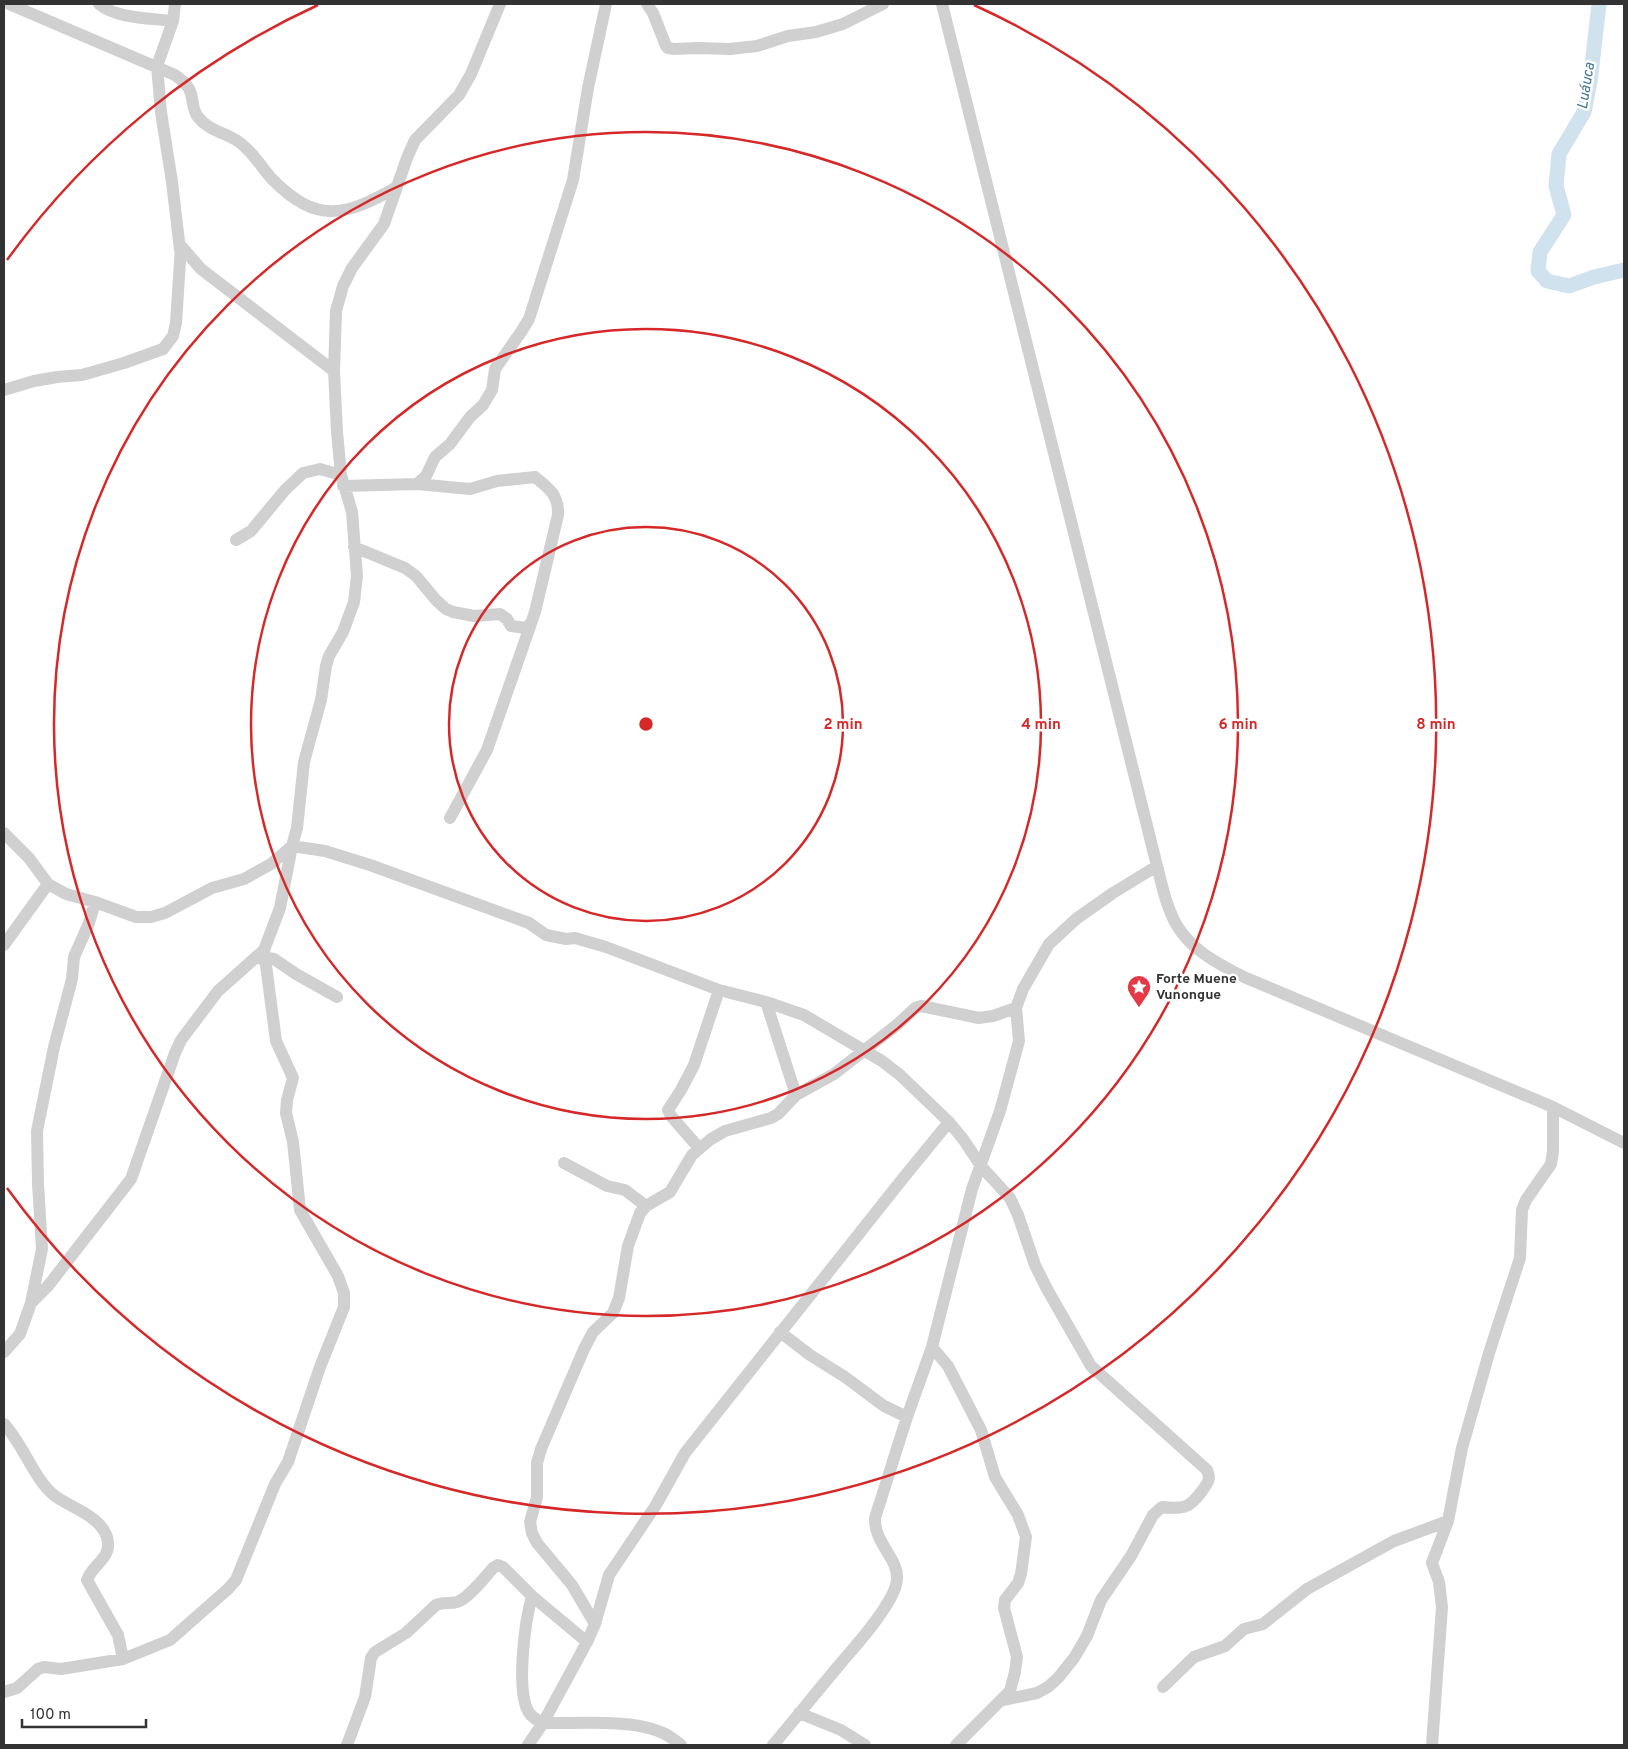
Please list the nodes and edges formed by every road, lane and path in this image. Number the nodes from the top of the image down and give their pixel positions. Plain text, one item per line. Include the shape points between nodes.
1 (9, 4) edge
2 (99, 4) edge
3 (175, 4) edge
4 (500, 4) edge
5 (606, 4) edge
6 (647, 4) edge
7 (883, 4) edge
8 (942, 4) edge
9 (173, 21) junction
10 (165, 46) junction
11 (139, 59) junction
12 (157, 66) junction
13 (397, 187) junction
14 (181, 246) junction
15 (334, 371) junction
16 (4, 390) edge
17 (342, 480) junction
18 (417, 484) junction
19 (236, 540) dead end
20 (354, 547) junction
21 (530, 624) junction
22 (450, 818) dead end
23 (4, 833) edge
24 (292, 846) junction
25 (1157, 866) junction
26 (48, 884) junction
27 (95, 902) junction
28 (4, 945) edge
29 (264, 956) junction
30 (719, 990) junction
31 (337, 997) dead end
32 (766, 1002) junction
33 (1016, 1008) junction
34 (864, 1050) junction
35 (796, 1095) junction
36 (1553, 1107) junction
37 (949, 1122) junction
38 (1624, 1143) edge
39 (699, 1148) junction
40 (564, 1163) dead end
41 (981, 1166) junction
42 (646, 1206) junction
43 (31, 1303) junction
44 (780, 1332) junction
45 (932, 1347) junction
46 (4, 1352) edge
47 (907, 1417) junction
48 (4, 1424) edge
49 (1448, 1521) junction
50 (532, 1596) junction
51 (595, 1624) junction
52 (587, 1642) junction
53 (123, 1659) junction
54 (1163, 1687) dead end
55 (4, 1692) edge
56 (1003, 1700) junction
57 (799, 1713) junction
58 (543, 1723) junction
59 (347, 1745) edge
60 (528, 1745) edge
61 (680, 1745) edge
62 (773, 1745) edge
63 (865, 1745) edge
64 (956, 1745) edge
65 (1432, 1745) edge

1 - 11 street
2 - 9 street via 118,14
3 - 9 street
4 - 13 street via 467,81 448,108 415,140
5 - 18 street via 573,180 529,319 495,369 492,390 483,405 435,457 426,476
6 - 7 street via 666,46 674,50 756,46 843,24
8 - 25 street
9 - 10 street
10 - 11 street
10 - 12 street
11 - 12 street
12 - 13 street via 190,90 196,115 203,123 237,140 272,179 305,206 338,212 356,208
12 - 14 street via 180,250
13 - 15 street via 384,224 343,286 336,311
14 - 15 street via 201,268
14 - 16 street via 176,322 173,336 163,349 82,375 34,381
15 - 17 street
17 - 18 street
17 - 19 street via 320,469 303,473 251,531
17 - 20 street via 352,512
18 - 21 street via 470,489 497,481 535,477 556,498 558,515
20 - 21 street via 405,568 446,609 474,616 500,614 511,626 526,628
20 - 24 street via 357,576 354,602 326,666 321,700 304,762
21 - 22 street via 487,750
23 - 26 street via 29,858
24 - 27 street via 271,864 244,879 212,888 151,917 136,917
24 - 29 street via 280,908
24 - 30 street via 325,851 370,865 529,923 546,935 575,938 606,947
25 - 33 street via 1076,919 1049,944
25 - 36 street via 1170,913 1192,945 1213,962 1304,1004
26 - 27 street via 66,894
26 - 28 street
27 - 43 street via 74,957 72,979 37,1131 42,1249
29 - 31 street
29 - 43 street via 218,991 181,1040 131,1179 48,1286
29 - 53 street via 276,1041 293,1078 286,1114 293,1142 298,1202 338,1276 344,1307 320,1366 288,1462 275,1484 236,1580 170,1640
30 - 32 street
30 - 39 street via 694,1065 668,1110
32 - 34 street via 804,1015
32 - 35 street
33 - 34 street via 979,1018 921,1006
33 - 41 street via 1018,1041 1000,1111
34 - 35 street via 834,1074
34 - 37 street via 900,1075
35 - 39 street via 771,1118 725,1131
36 - 38 street
36 - 49 street via 1551,1164 1522,1210 1520,1258 1462,1448
37 - 41 street
37 - 44 street
39 - 42 street via 670,1192
40 - 42 street via 608,1186 625,1190
41 - 45 street via 972,1188
41 - 56 street via 1010,1198 1035,1265 1091,1366 1207,1470 1209,1476 1188,1506 1162,1508 1153,1515 1131,1556 1101,1600 1074,1658 1058,1678 1037,1693
42 - 51 street via 628,1246 619,1298 613,1313 593,1332 537,1462 537,1497 530,1522 532,1533 572,1585
43 - 46 street via 20,1334
44 - 47 street via 884,1406
44 - 51 street via 685,1453 656,1505 609,1575
45 - 47 street
45 - 56 street via 948,1366 982,1430 995,1477 1018,1515 1026,1536 1021,1574 1005,1600 1016,1657 1010,1691
47 - 57 street via 874,1528 898,1575 896,1587 857,1644
48 - 53 street via 48,1490 92,1518 107,1536 106,1556 87,1580 118,1635
49 - 54 street via 1394,1542 1307,1589 1263,1624 1244,1629 1225,1646 1194,1657
49 - 65 street via 1432,1564 1439,1582 1442,1607
50 - 52 street
50 - 58 street via 522,1691 528,1712
50 - 59 street via 498,1565 465,1597 457,1602 436,1605 406,1633 378,1649 371,1658 365,1697
51 - 52 street
52 - 58 street
53 - 55 street via 61,1669 38,1669 17,1688
56 - 64 street
57 - 62 street
57 - 63 street via 841,1730
58 - 60 street
58 - 61 street via 630,1724 660,1731

